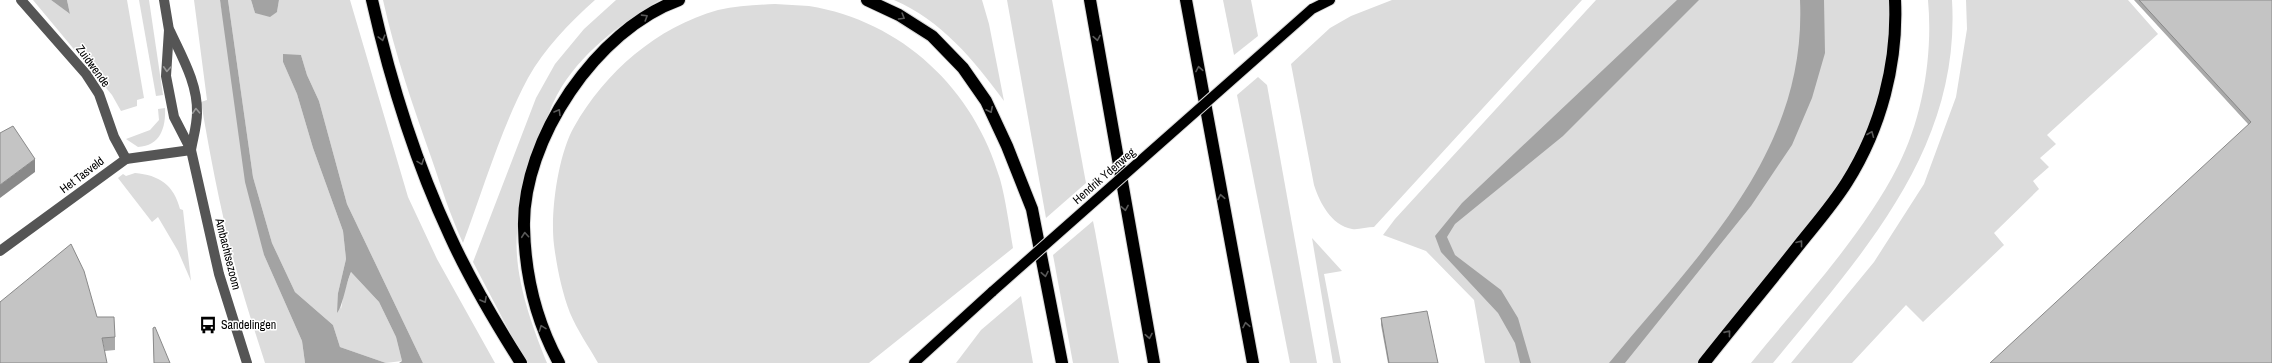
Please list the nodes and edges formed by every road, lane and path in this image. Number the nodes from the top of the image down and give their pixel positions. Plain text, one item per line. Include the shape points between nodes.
1 (21, 0) edge
2 (164, 0) edge
3 (372, 0) edge
4 (679, 0) edge
5 (867, 0) edge
6 (1090, 0) edge
7 (1186, 0) edge
8 (1322, 0) edge
9 (1330, 0) edge
10 (1895, 0) edge
11 (1312, 10) junction
12 (169, 30) junction
13 (191, 150) junction
14 (126, 159) junction
15 (0, 251) edge
16 (247, 363) edge
17 (521, 363) edge
18 (559, 363) edge
19 (914, 363) edge
20 (1062, 363) edge
21 (1154, 363) edge
22 (1253, 363) edge
23 (1704, 363) edge

1 - 14 street, Zuidwende via 86,74 99,94 114,137
2 - 12 street, Ambachtsezoom
3 -> 17 highway via 397,96 444,223 465,266
18 -> 4 highway via 548,343 535,308 528,274 524,226 531,173 551,124 576,82 604,48 633,25 667,4
5 -> 20 highway via 899,15 932,36 963,68 986,101 1032,208
6 -> 21 highway
22 -> 7 highway
8 - 11 main road, Hendrik Ydenweg
9 - 11 main road, Hendrik Ydenweg
23 -> 10 highway via 1847,182 1865,148 1879,114 1891,72 1896,26
11 - 19 main road, Hendrik Ydenweg, bridge
12 -> 13 street, Ambachtsezoom via 166,76 170,100 174,116
13 -> 12 street, Ambachtsezoom via 197,113 190,73
13 - 14 street, Het Tasveld
13 - 16 street, Ambachtsezoom via 219,274
14 - 15 street, Het Tasveld

